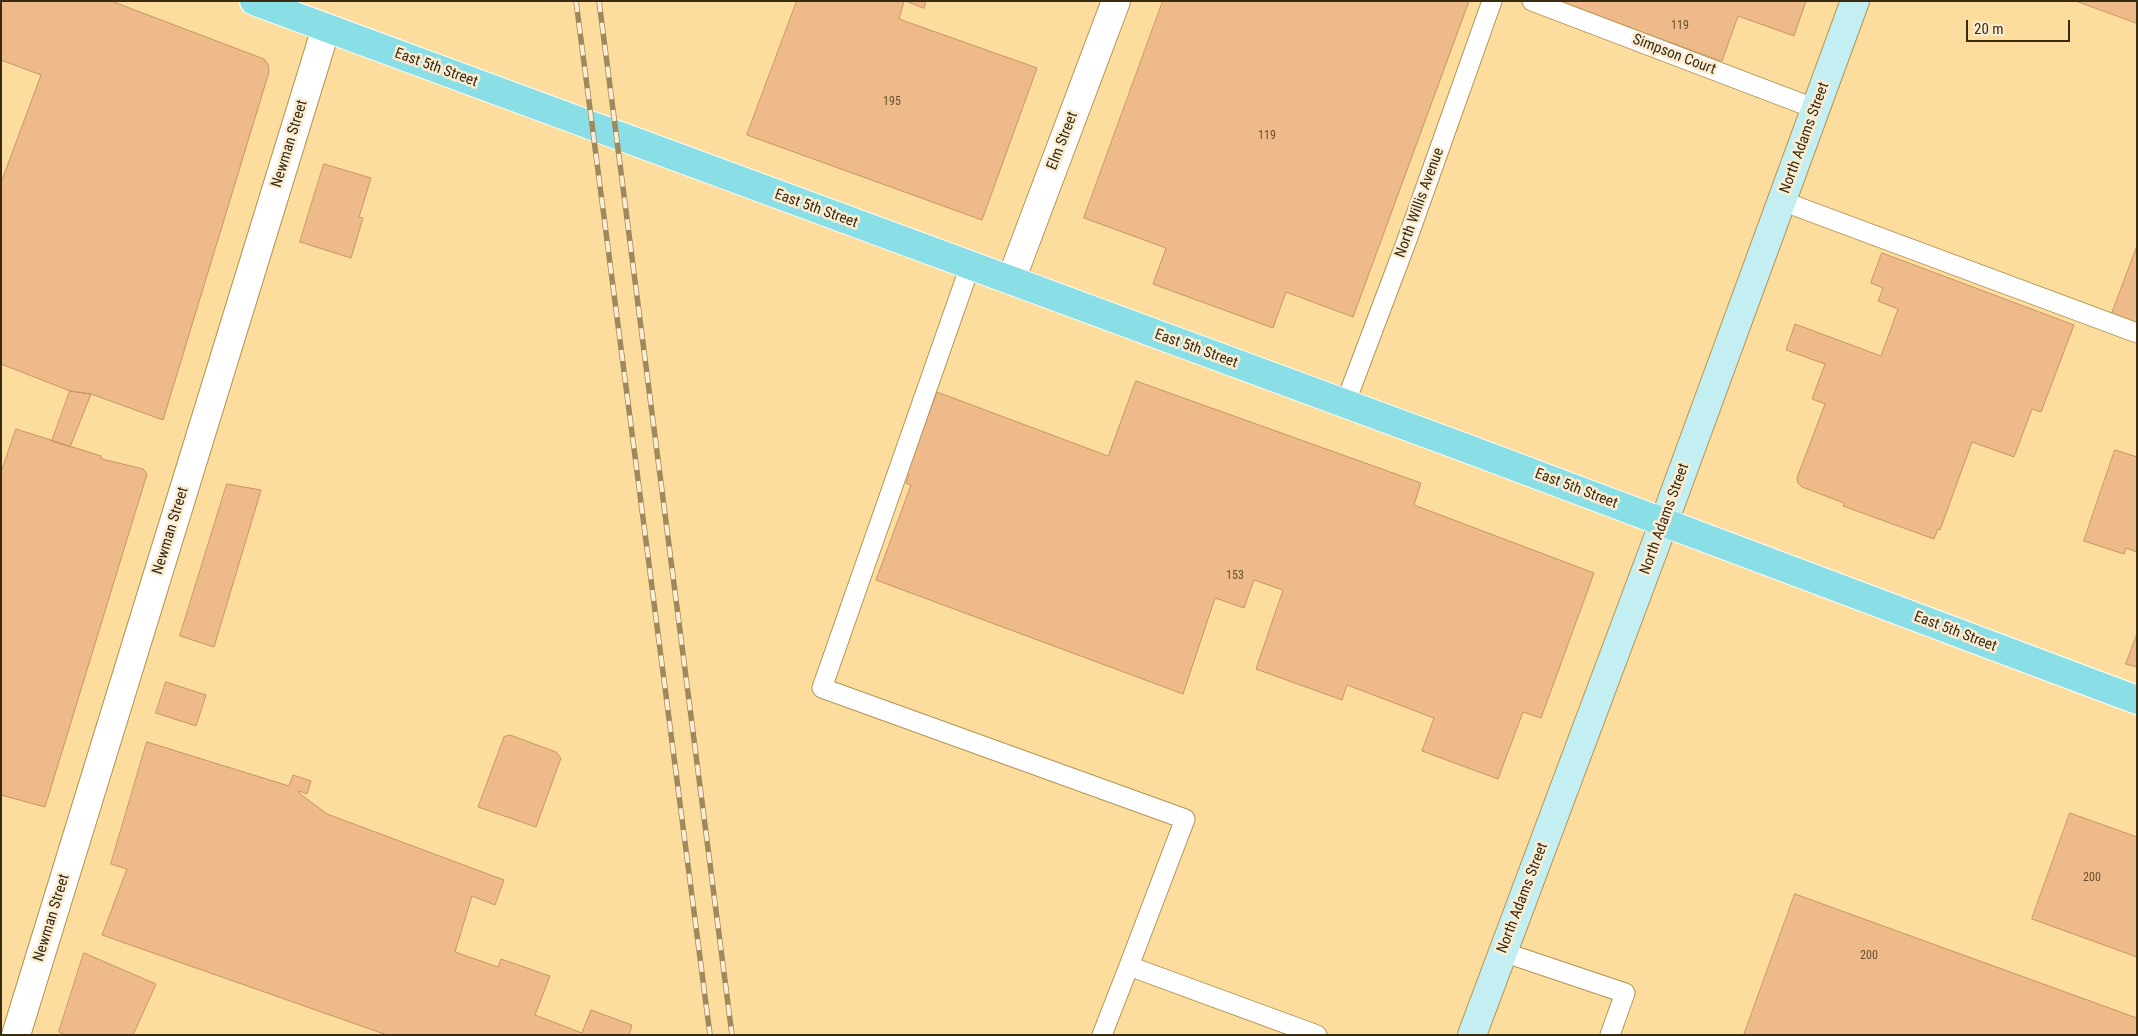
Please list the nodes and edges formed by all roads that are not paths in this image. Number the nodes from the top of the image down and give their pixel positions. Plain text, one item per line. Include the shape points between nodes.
1 (254, 1) edge
2 (1116, 1) edge
3 (1492, 1) edge
4 (1532, 1) edge
5 (1855, 1) edge
6 (326, 28) junction
7 (1816, 109) junction
8 (1782, 201) junction
9 (970, 266) junction
10 (1011, 280) junction
11 (2137, 333) edge
12 (1345, 404) junction
13 (1664, 522) junction
14 (2137, 700) edge
15 (1503, 952) junction
16 (1129, 966) junction
17 (16, 1035) edge
18 (1102, 1035) edge
19 (1317, 1035) edge
20 (1472, 1035) edge
21 (1610, 1035) edge

1 - 6 main road, East 5th Street
2 - 10 street, Elm Street
3 - 12 lane, North Willis Avenue
4 - 7 lane, Simpson Court
5 - 7 main road, North Adams Street
6 - 9 main road, East 5th Street
6 - 17 street, Newman Street
7 - 8 main road, North Adams Street
8 - 11 lane
8 - 13 main road, North Adams Street
9 - 10 main road, East 5th Street
9 - 16 lane via 822,688 1185,820
10 - 12 main road, East 5th Street
12 - 13 main road, East 5th Street
13 - 14 main road, East 5th Street
13 - 15 main road, North Adams Street
15 - 20 main road, North Adams Street
15 - 21 lane via 1625,993
16 - 18 lane
16 - 19 lane

